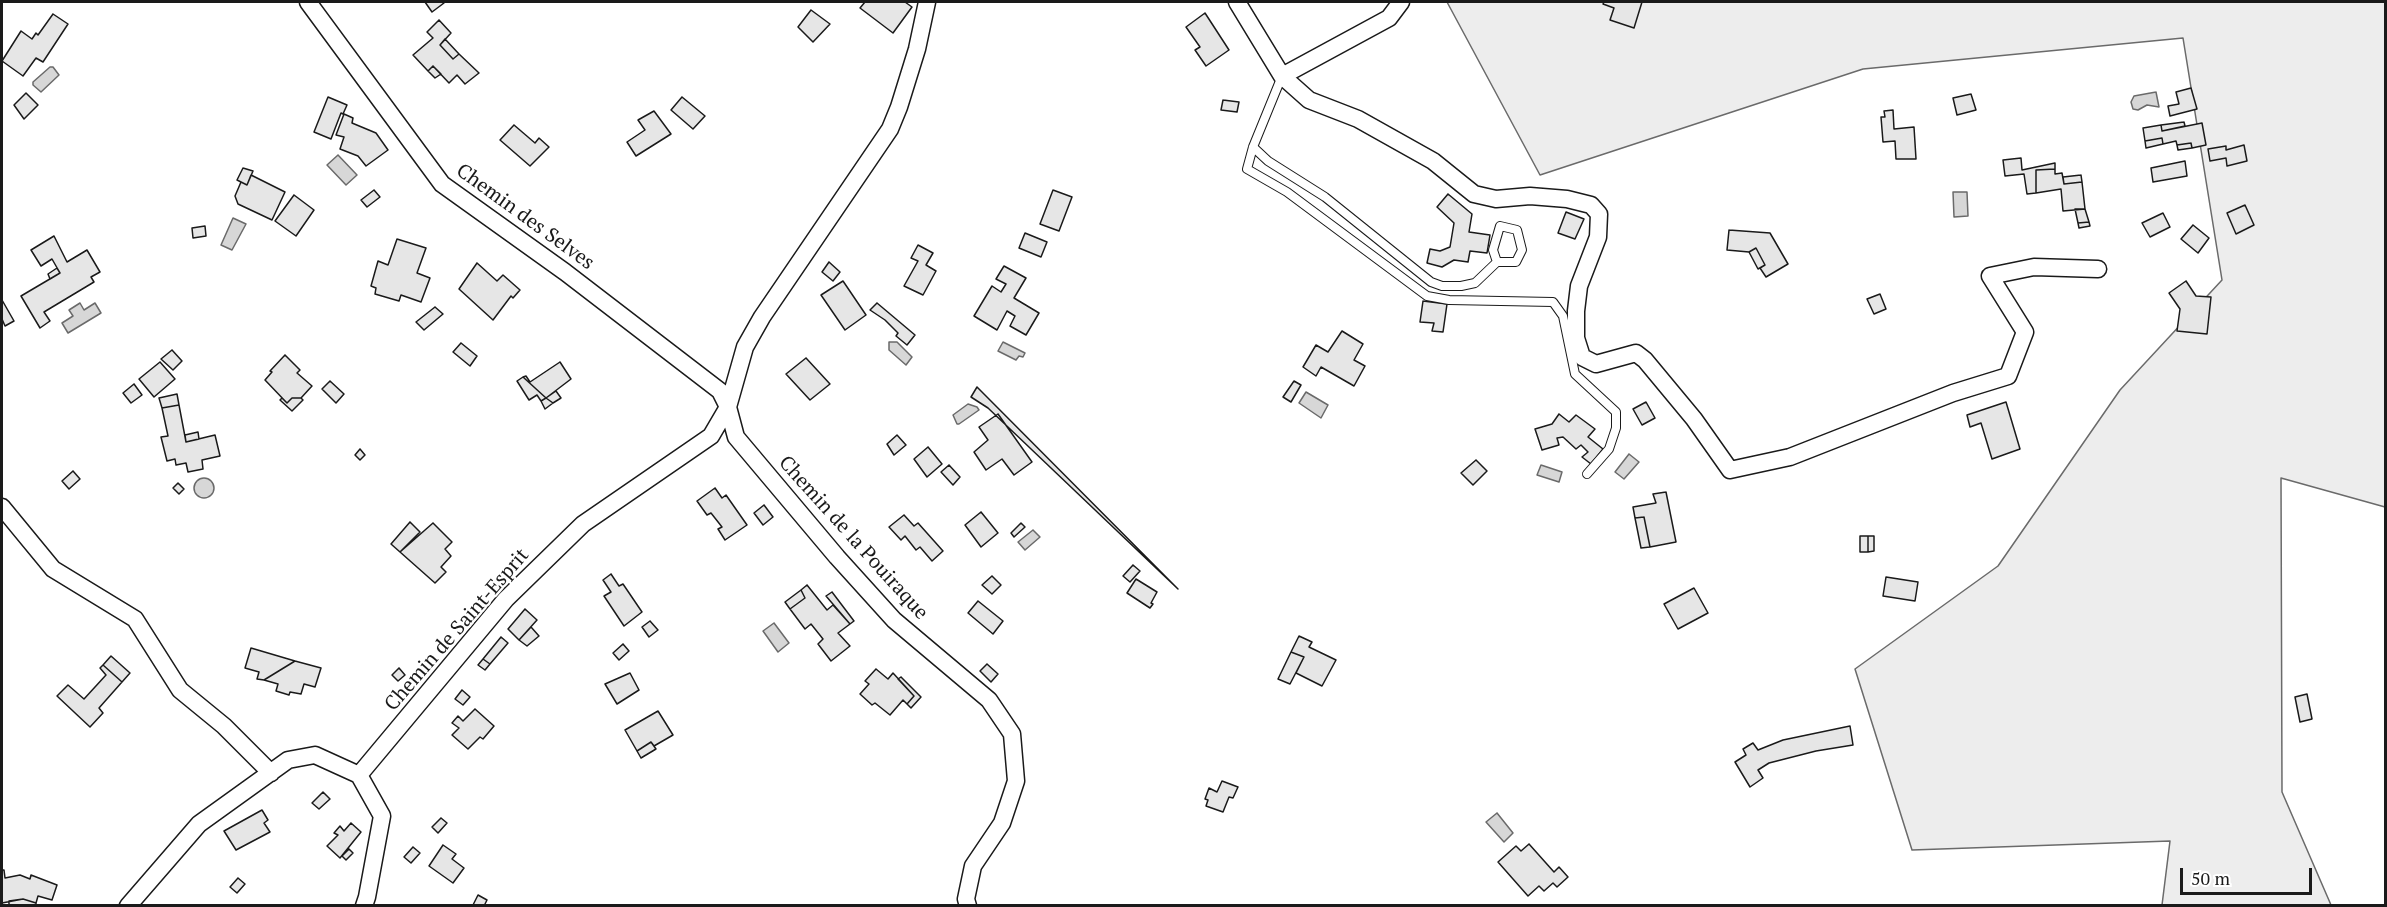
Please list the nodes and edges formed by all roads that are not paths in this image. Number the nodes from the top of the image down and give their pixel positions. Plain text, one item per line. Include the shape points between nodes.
1 (308, 2) edge
2 (927, 2) edge
3 (1237, 2) edge
4 (1401, 2) edge
5 (1282, 76) junction
6 (1253, 147) junction
7 (1497, 262) junction
8 (2098, 269) dead end
9 (728, 407) junction
10 (1587, 474) dead end
11 (2, 507) edge
12 (271, 773) junction
13 (359, 775) junction
14 (128, 906) edge
15 (363, 906) edge
16 (968, 906) edge

1 - 9 street, Chemin des Selves via 442,184 695,369 720,391
2 - 9 street, Chemin de Saint-Esprit via 917,49 890,129 762,317 745,347
3 - 5 street
4 - 5 street via 1389,18
5 - 6 lane
5 - 8 street via 1309,100 1358,119 1433,161 1474,195 1497,199 1530,196 1591,205 1599,214 1598,237 1579,286 1576,338 1582,357 1596,364 1636,353 1694,419 1730,470 1790,457 1953,393 2008,376 2025,332 1990,276 2034,267
6 - 7 lane via 1324,197 1431,282 1442,286 1475,283
6 - 10 lane via 1247,169 1287,192 1426,296 1553,302 1563,316 1575,374 1616,412 1609,449
7 - 7 lane via 1516,262 1522,250 1517,230 1500,226 1493,250
9 - 13 street, Chemin de Saint-Esprit via 711,436 582,524 506,599
9 - 16 street, Chemin de la Pouiraque via 736,437 837,557 894,620 989,700 1012,734 1016,781 1002,823 974,866 966,899
11 - 12 street via 53,569 135,619 180,690 224,726
12 - 13 street via 288,760 315,755
12 - 14 street via 200,824
13 - 15 street via 382,816

